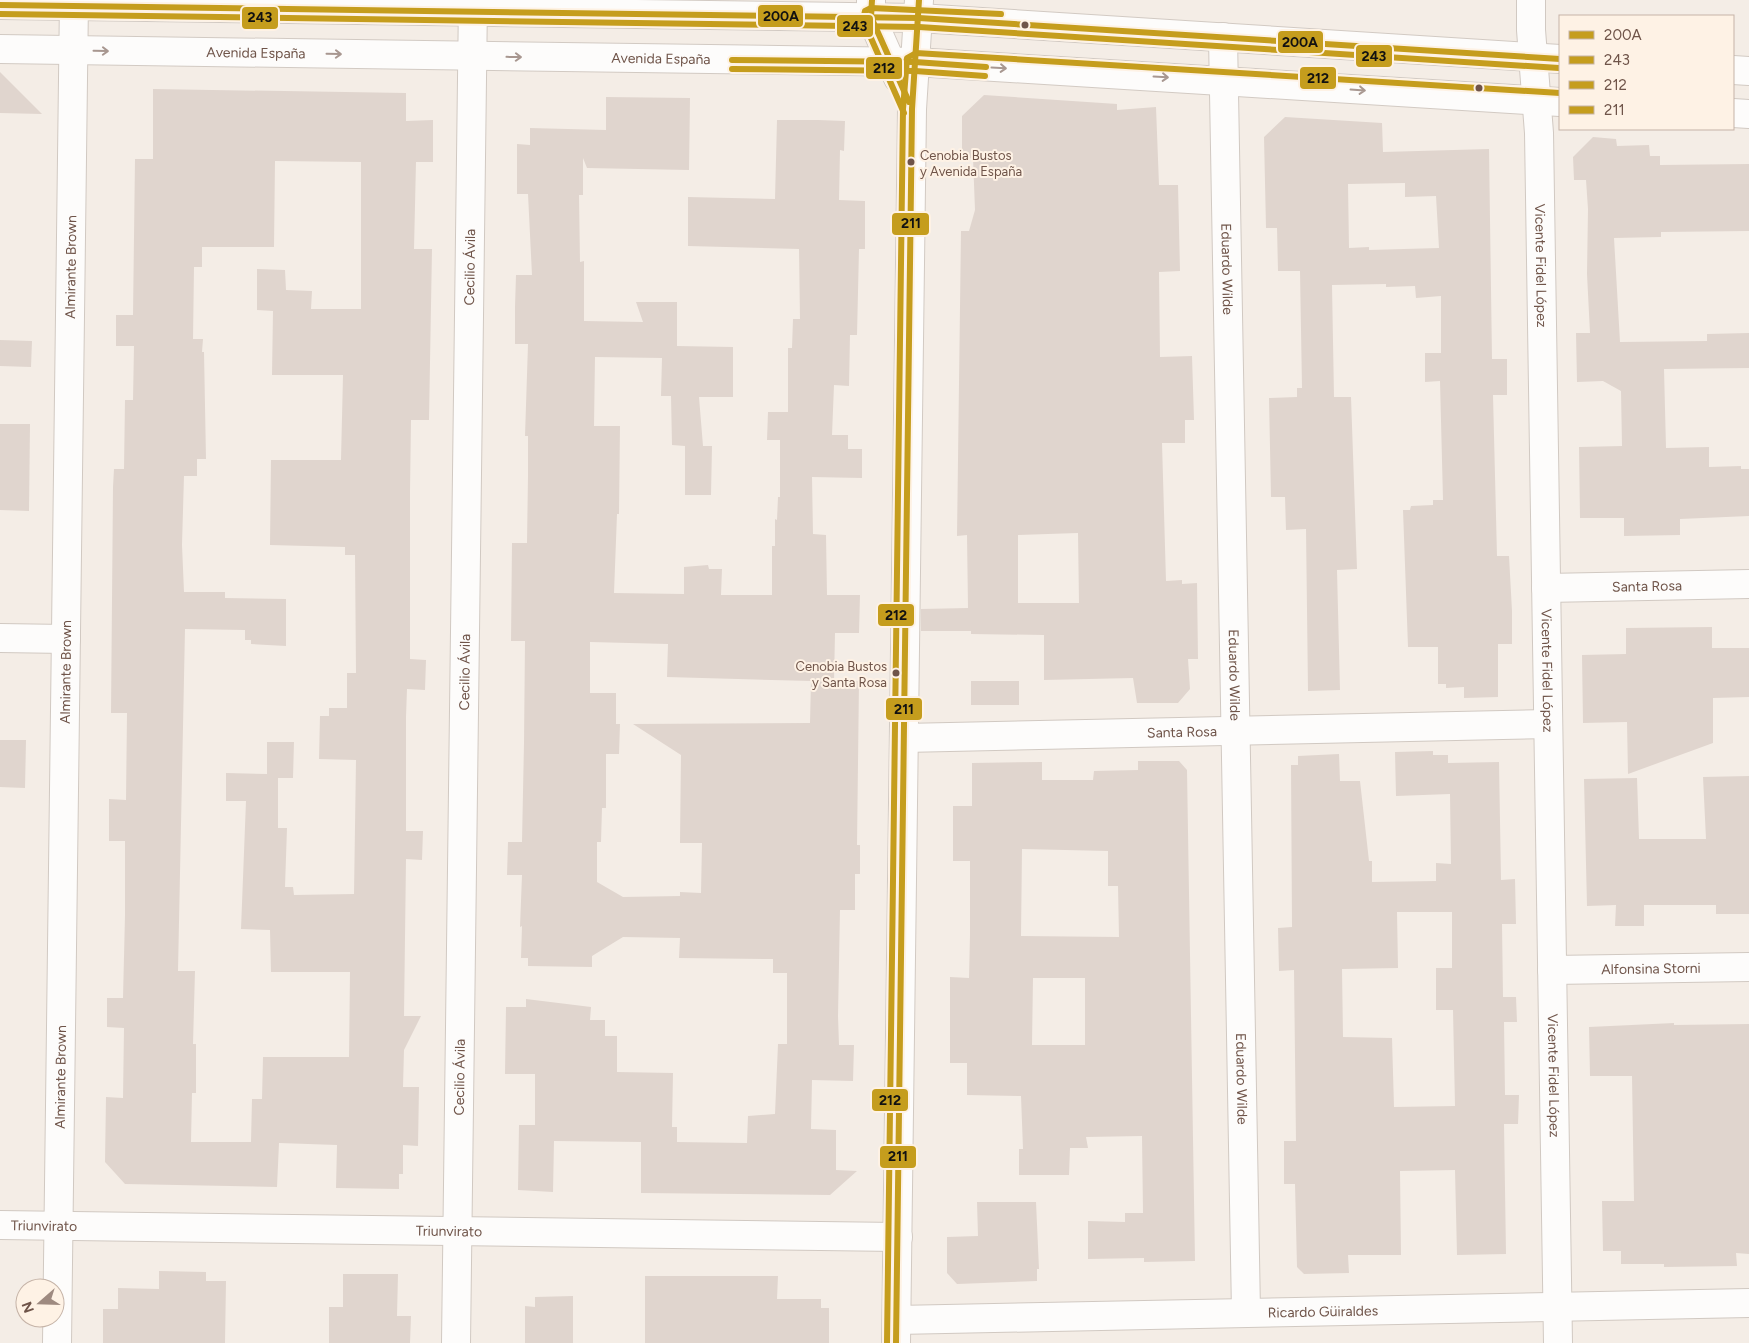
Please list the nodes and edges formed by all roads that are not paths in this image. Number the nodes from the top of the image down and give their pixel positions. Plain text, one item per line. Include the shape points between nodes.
1 (1531, 0) edge
2 (74, 3) edge
3 (0, 5) edge
4 (473, 6) edge
5 (871, 8) edge
6 (919, 9) edge
7 (1223, 37) junction
8 (0, 49) edge
9 (73, 50) junction
10 (472, 56) junction
11 (1533, 57) junction
12 (1559, 59) edge
13 (903, 62) junction
14 (1734, 70) edge
15 (1749, 71) edge
16 (1224, 81) junction
17 (1548, 102) edge
18 (1734, 113) edge
19 (1749, 114) edge
20 (1749, 584) edge
21 (1546, 588) junction
22 (0, 638) edge
23 (66, 639) junction
24 (1548, 724) junction
25 (1236, 731) junction
26 (904, 738) junction
27 (1749, 967) edge
28 (1552, 970) junction
29 (0, 1225) edge
30 (59, 1226) junction
31 (458, 1230) junction
32 (898, 1236) junction
33 (1749, 1303) edge
34 (1557, 1306) junction
35 (1246, 1312) junction
36 (896, 1332) edge
37 (57, 1343) edge
38 (456, 1343) edge
39 (1558, 1343) edge

1 - 11 street, Vicente Fidel López
2 - 3 street
2 - 4 street
2 - 9 street, Almirante Brown
4 - 5 street
4 - 10 street, Cecilio Ávila
5 - 6 street
5 - 13 street
6 - 7 street
6 - 13 street
7 - 11 street
7 - 16 street, Eduardo Wilde
8 - 9 street, Avenida España
9 -> 10 street, Avenida España
9 - 23 street, Almirante Brown
10 -> 13 street, Avenida España
10 - 31 street, Cecilio Ávila
11 - 12 street
11 - 17 street, Vicente Fidel López
13 -> 16 street, Avenida España
13 - 26 street via 912,109
14 - 15 street
16 -> 17 street, Avenida España
16 - 25 street, Eduardo Wilde
17 - 21 street, Vicente Fidel López via 1539,133
18 - 19 street
20 - 21 street, Santa Rosa
21 - 24 street, Vicente Fidel López
22 - 23 street
23 - 30 street, Almirante Brown
24 - 25 street, Santa Rosa
24 - 28 street, Vicente Fidel López
25 - 26 street, Santa Rosa
25 - 35 street, Eduardo Wilde
26 - 32 street
27 - 28 street, Alfonsina Storni
28 - 34 street, Vicente Fidel López
29 - 30 street, Triunvirato
30 - 31 street, Triunvirato
30 - 37 street, Almirante Brown
31 - 32 street, Triunvirato
31 - 38 street, Cecilio Ávila
32 - 36 street
33 - 34 street, Ricardo Güiraldes
34 - 35 street, Ricardo Güiraldes
34 - 39 street, Vicente Fidel López
35 - 36 street, Ricardo Güiraldes

